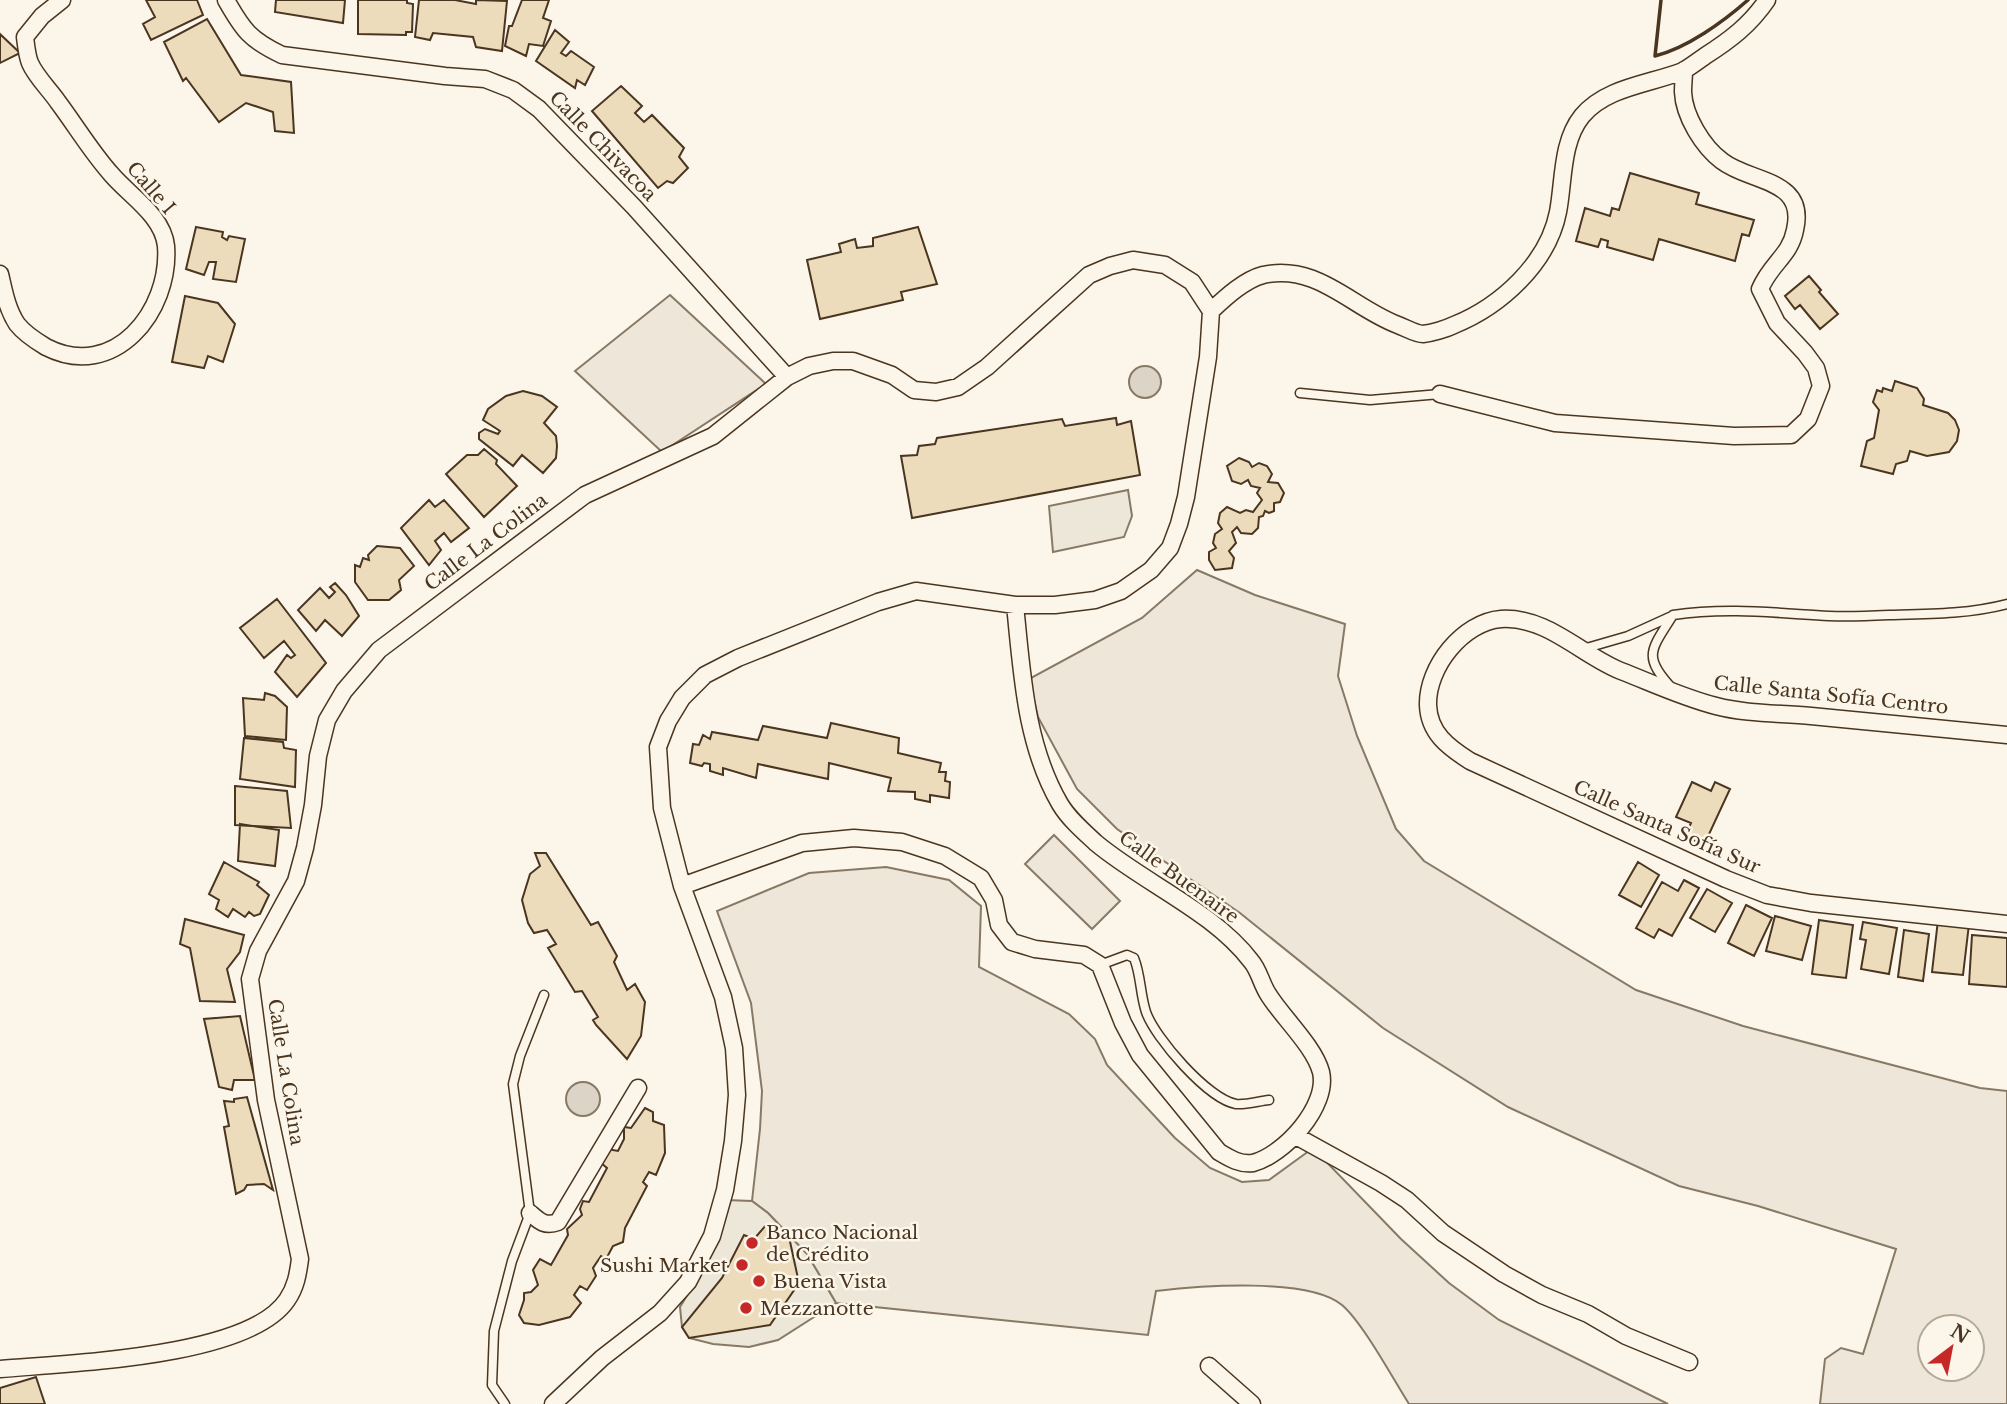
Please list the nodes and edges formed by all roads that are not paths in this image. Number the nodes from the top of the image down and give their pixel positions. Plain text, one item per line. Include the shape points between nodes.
1 (62, 0) edge
2 (226, 0) edge
3 (1767, 0) edge
4 (1684, 70) junction
5 (0, 274) edge
6 (1211, 311) junction
7 (787, 377) junction
8 (1300, 393) dead end
9 (1440, 394) joint
10 (2007, 604) edge
11 (1015, 605) junction
12 (1673, 615) junction
13 (1583, 649) junction
14 (1438, 668) joint
15 (1677, 693) junction
16 (2007, 735) edge
17 (682, 886) junction
18 (2007, 924) edge
19 (1100, 965) junction
20 (544, 995) dead end
21 (638, 1088) dead end
22 (1269, 1100) dead end
23 (1296, 1136) junction
24 (530, 1213) junction
25 (1689, 1362) dead end
26 (1209, 1366) dead end
27 (0, 1369) edge
28 (505, 1404) edge
29 (553, 1404) edge
30 (1252, 1404) edge

1 - 5 street, Calle I via 25,37 30,63 112,176 158,225 166,243 166,265 144,324 100,355 57,352 36,341 18,324 6,301
2 - 7 street, Calle Chivacoa via 240,25 258,43 282,55 485,79 513,90 539,109 634,207
3 - 4 street via 1739,34
4 - 6 street via 1626,89 1584,114 1574,127 1568,149 1551,238 1508,292 1481,312 1422,334 1377,317 1318,279 1290,274 1261,275
4 - 9 street via 1683,94 1705,144 1721,161 1780,187 1795,204 1791,249 1766,274 1760,289 1777,323 1816,368 1821,386 1808,419 1791,435 1720,435 1555,423
6 - 7 street, Calle La Colina via 1192,282 1165,265 1133,260 1089,275 987,367 958,387 914,390 892,375 853,360 809,366
6 - 11 street via 1186,496 1170,548 1151,570 1121,591 1095,600
7 - 27 street, Calle La Colina via 713,436 585,495 557,515 379,650 344,691 327,720 296,881 258,951 250,979 266,1100 300,1259 298,1280 287,1302 245,1331 190,1348
8 - 9 lane via 1370,400
10 - 12 lane via 1988,609 1832,617 1759,610
11 - 17 street via 916,591 795,635 705,675 682,698 658,747 662,808
11 - 23 street, Calle Buenaire via 1027,715 1061,805 1081,830 1119,862 1201,914 1252,961 1267,993 1321,1073 1321,1097
12 - 13 lane via 1628,636
12 - 15 lane via 1652,656 1655,670
13 - 14 street, Calle Santa Sofía Centro via 1543,627 1514,620 1488,621 1463,635
13 - 15 street, Calle Santa Sofía Centro via 1618,670
14 - 18 street, Calle Santa Sofía Sur via 1428,707 1438,737 1452,750 1707,872 1767,895 1811,903
15 - 16 street, Calle Santa Sofía Centro via 1719,707
17 - 19 street via 802,843 854,838 902,842 945,856 981,878 995,900 999,925 1013,942 1084,955
17 - 29 street via 723,997 734,1048 737,1095 724,1190 709,1244 676,1297
19 - 22 lane via 1127,955 1134,958 1146,1013 1168,1049 1206,1086 1238,1104
19 - 23 street, Calle Buenaire via 1140,1055 1219,1152 1233,1161 1252,1163
20 - 24 lane via 513,1084
21 - 24 street via 558,1222 542,1224
23 - 25 street via 1407,1200 1443,1233 1504,1274 1626,1336
24 - 28 lane via 494,1331 492,1385
26 - 30 street

